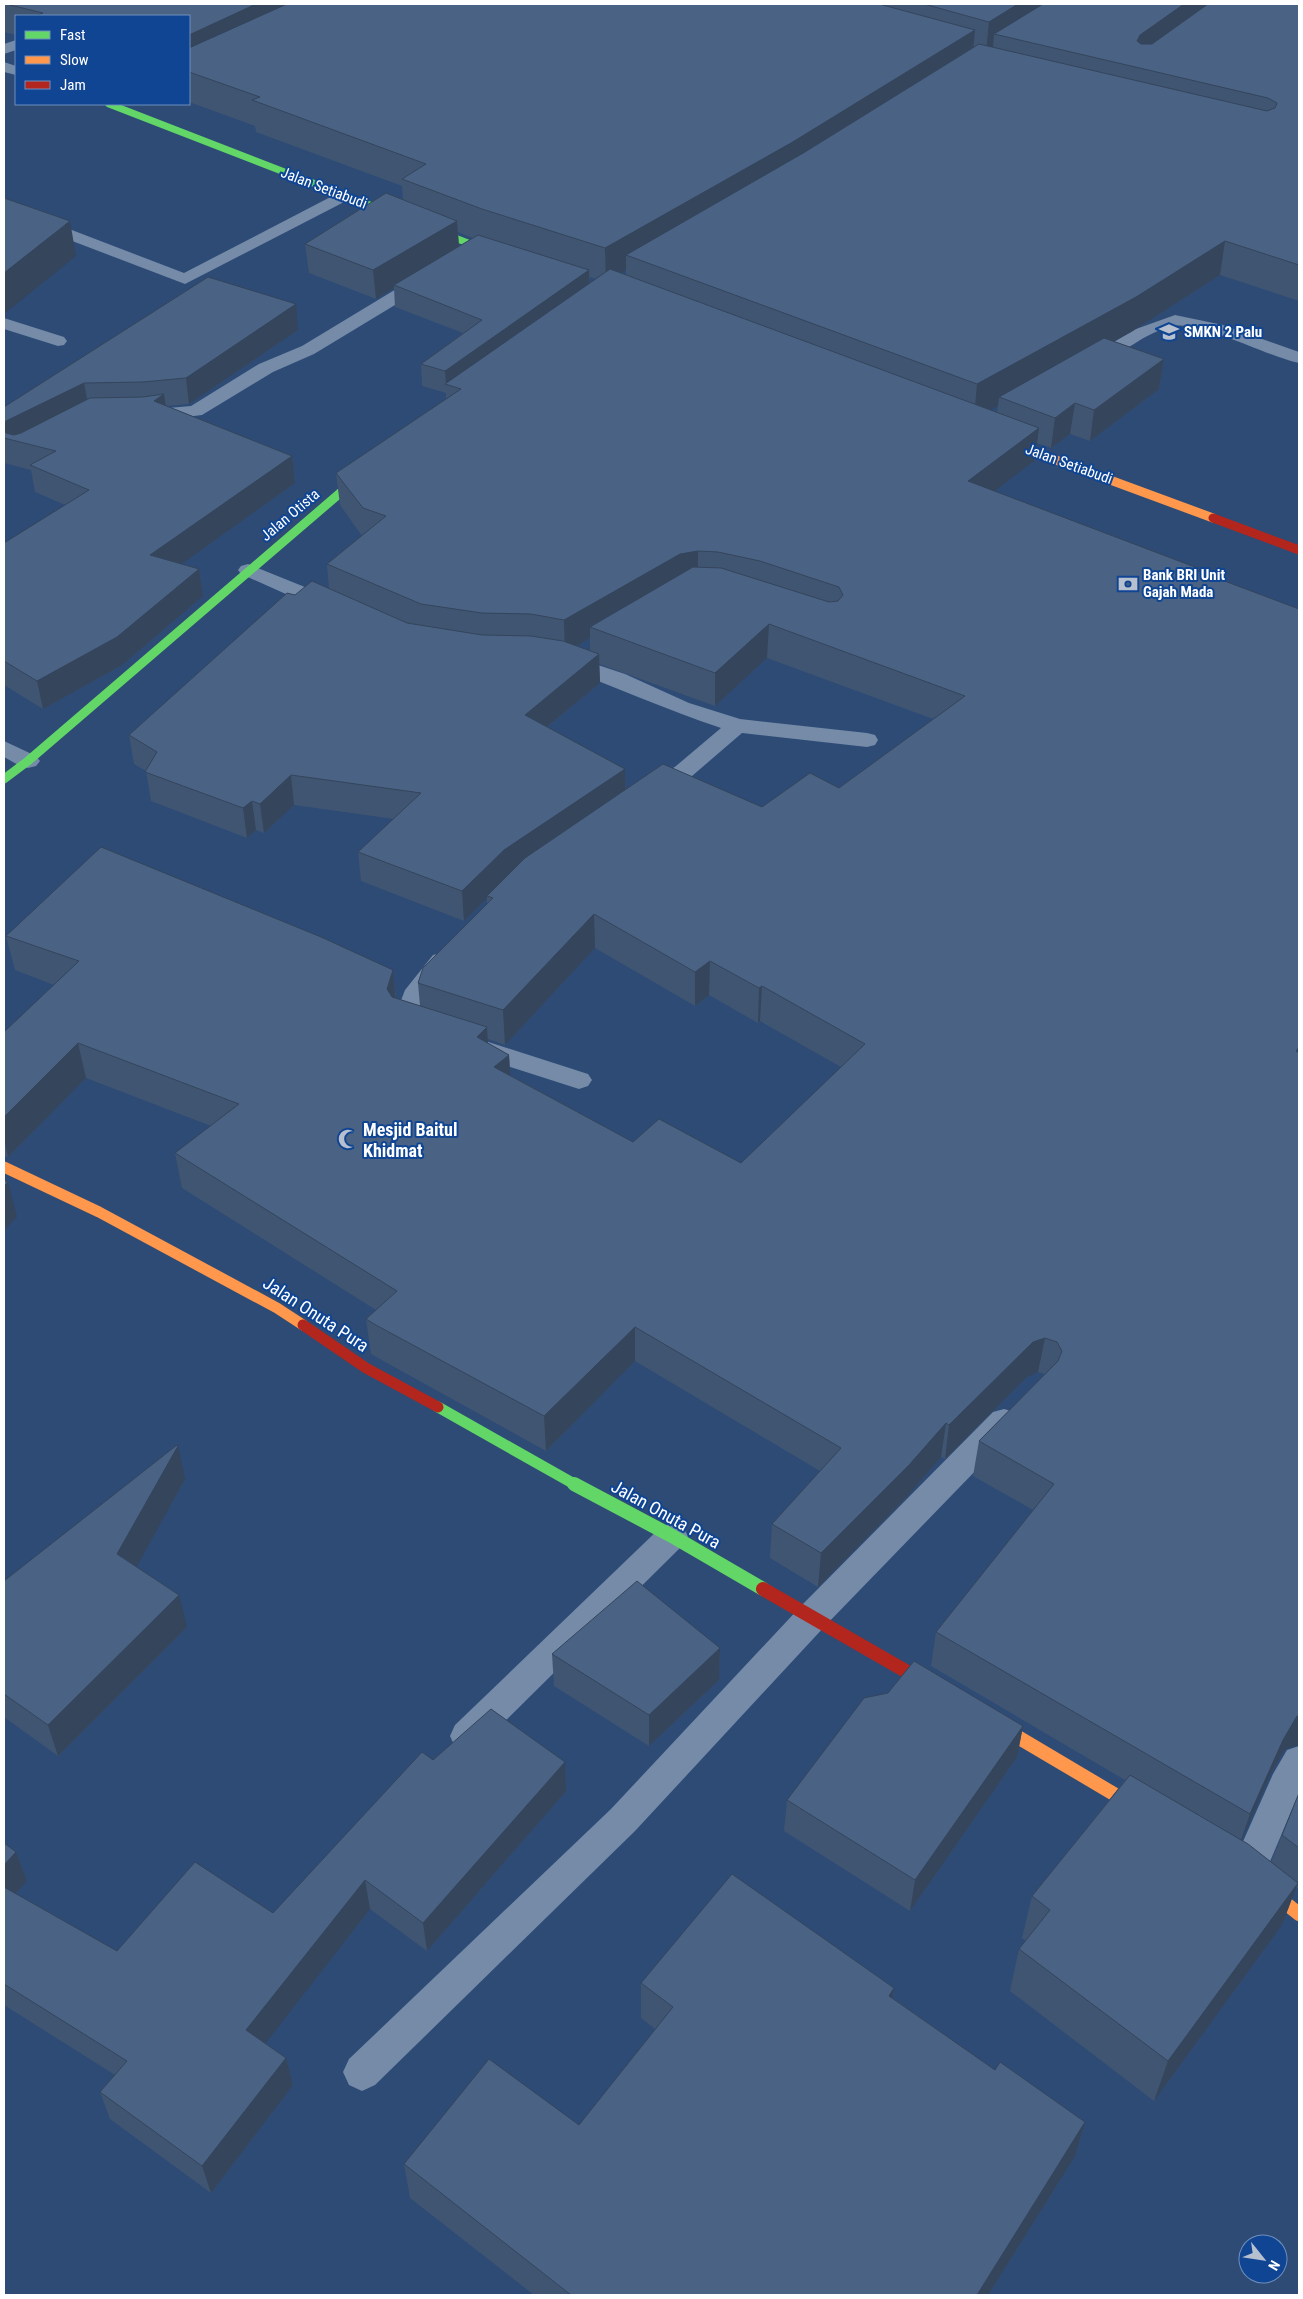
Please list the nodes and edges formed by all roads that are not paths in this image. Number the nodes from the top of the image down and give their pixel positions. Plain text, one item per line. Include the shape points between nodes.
1 (119, 105) edge
2 (342, 196) junction
3 (4, 209) edge
4 (477, 248) junction
5 (460, 258) edge
6 (514, 260) edge
7 (443, 268) edge
8 (4, 323) edge
9 (58, 340) dead end
10 (1299, 358) edge
11 (1076, 372) edge
12 (131, 415) edge
13 (992, 436) edge
14 (374, 464) edge
15 (1299, 550) edge
16 (248, 570) junction
17 (356, 617) edge
18 (594, 647) dead end
19 (737, 726) junction
20 (867, 740) dead end
21 (4, 748) edge
22 (28, 761) junction
23 (4, 779) edge
24 (628, 809) edge
25 (455, 948) edge
26 (579, 1080) dead end
27 (4, 1167) edge
28 (1025, 1400) edge
29 (672, 1536) junction
30 (813, 1616) junction
31 (949, 1697) edge
32 (975, 1712) edge
33 (445, 1758) edge
34 (1299, 1761) edge
35 (1153, 1818) edge
36 (1243, 1871) joint
37 (1299, 1914) edge
38 (362, 2072) dead end

1 - 2 street, Jalan Setiabudi
2 - 3 street via 185,279
2 - 4 street, Jalan Setiabudi
4 - 5 street
4 - 6 street, Jalan Setiabudi
7 - 12 street via 308,350 266,368 195,411
8 - 9 street
10 - 11 street via 1196,323 1178,320 1161,324
13 - 15 street, Jalan Setiabudi
14 - 16 street, Jalan Otista
16 - 17 street
16 - 22 street, Jalan Otista
18 - 19 street via 559,660 616,679 681,708
19 - 20 street
19 - 24 street via 684,771
21 - 22 street
22 - 23 street, Jalan Otista
25 - 26 street via 414,996 405,1024
27 - 29 street, Jalan Onuta Pura via 100,1212 278,1308 366,1368
28 - 30 street
29 - 30 street, Jalan Onuta Pura
29 - 33 street
30 - 31 street, Jalan Onuta Pura
30 - 38 street via 623,1820
32 - 35 street
34 - 36 street
36 - 37 street

